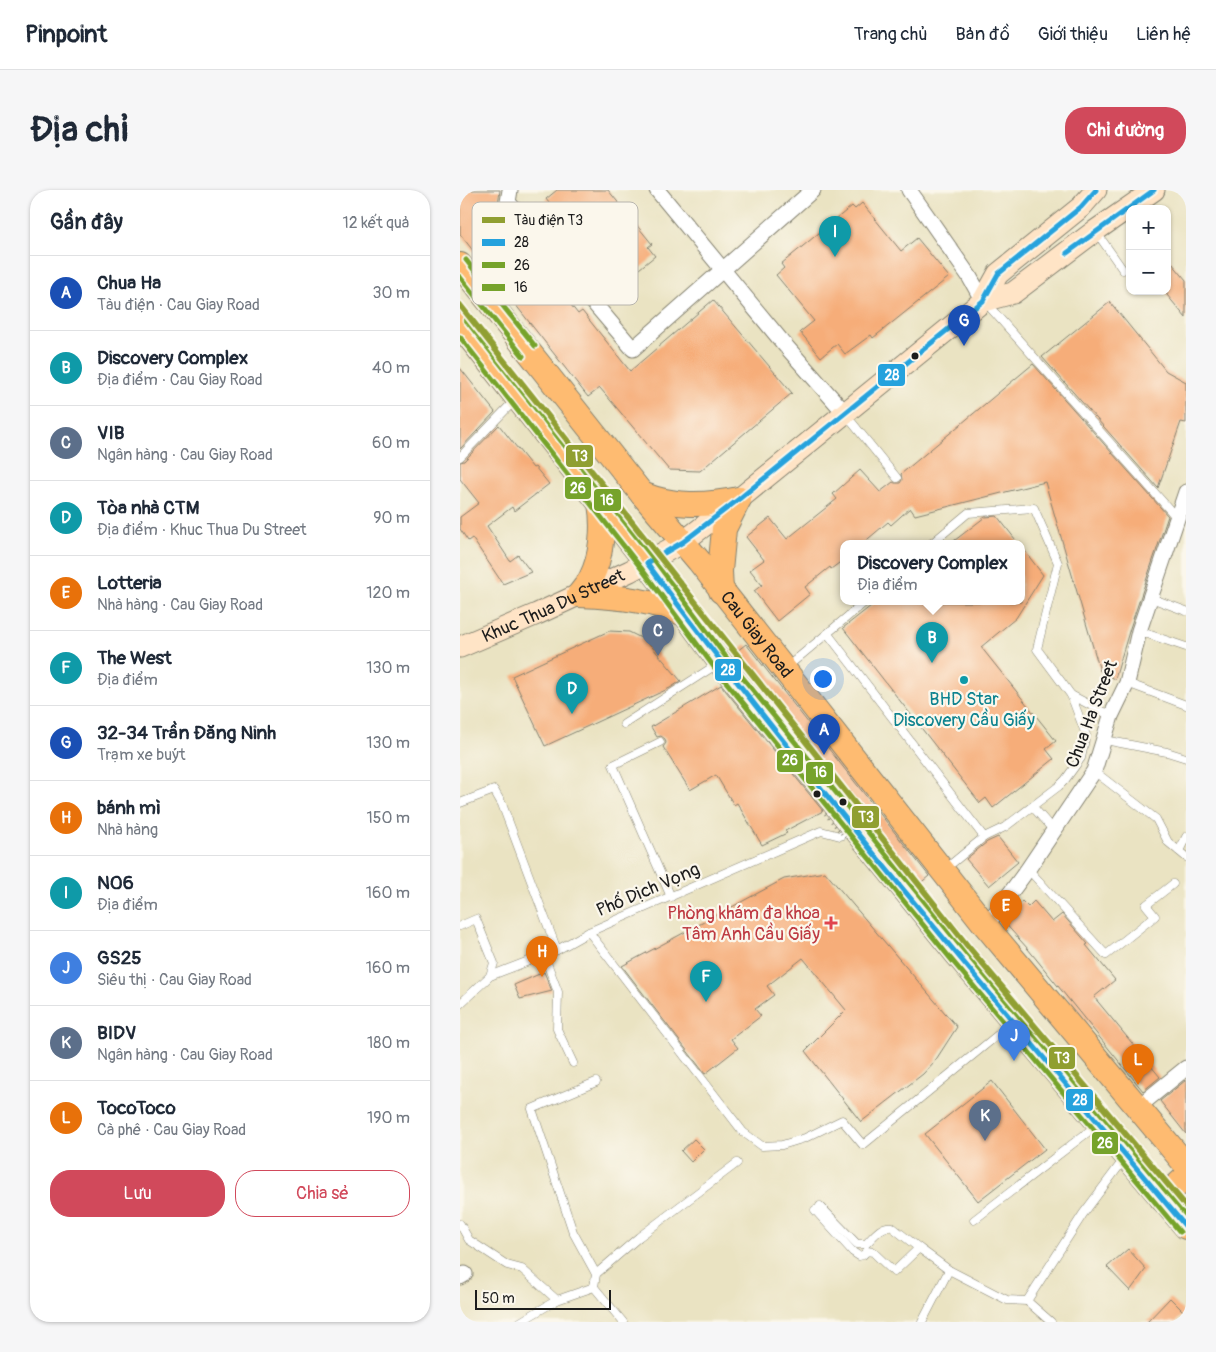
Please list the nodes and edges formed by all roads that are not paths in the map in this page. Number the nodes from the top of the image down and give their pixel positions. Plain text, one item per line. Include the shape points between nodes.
1 (657, 190) edge
2 (813, 190) edge
3 (909, 190) edge
4 (1096, 190) edge
5 (1154, 190) edge
6 (1095, 231) junction
7 (460, 266) edge
8 (722, 270) junction
9 (1123, 270) dead end
10 (472, 281) edge
11 (984, 301) junction
12 (491, 305) edge
13 (596, 305) edge
14 (460, 325) edge
15 (517, 397) junction
16 (845, 413) junction
17 (460, 457) edge
18 (897, 478) dead end
19 (1186, 492) edge
20 (642, 494) junction
21 (739, 499) junction
22 (600, 503) junction
23 (1177, 518) junction
24 (936, 540) edge
25 (683, 542) junction
26 (647, 562) junction
27 (721, 591) junction
28 (579, 595) junction
29 (1151, 598) junction
30 (862, 605) edge
31 (1186, 611) edge
32 (686, 616) junction
33 (1139, 632) junction
34 (828, 634) junction
35 (460, 647) edge
36 (1186, 647) edge
37 (720, 662) junction
38 (784, 670) junction
39 (1128, 683) junction
40 (1071, 695) junction
41 (1186, 705) edge
42 (1111, 716) junction
43 (624, 724) dead end
44 (1105, 740) junction
45 (660, 742) dead end
46 (1186, 758) edge
47 (1094, 770) junction
48 (460, 803) edge
49 (1033, 807) junction
50 (1054, 831) junction
51 (851, 835) junction
52 (984, 837) junction
53 (1186, 837) edge
54 (1179, 851) junction
55 (1186, 857) edge
56 (1028, 869) junction
57 (943, 871) junction
58 (1173, 884) dead end
59 (671, 897) junction
60 (460, 926) edge
61 (986, 926) junction
62 (589, 932) junction
63 (557, 950) junction
64 (544, 955) junction
65 (490, 976) junction
66 (460, 1004) edge
67 (1014, 1022) junction
68 (573, 1064) dead end
69 (1186, 1069) edge
70 (596, 1082) dead end
71 (1138, 1107) junction
72 (1098, 1124) junction
73 (1126, 1157) junction
74 (737, 1163) dead end
75 (1186, 1165) edge
76 (1186, 1177) edge
77 (1162, 1199) junction
78 (974, 1220) dead end
79 (460, 1224) edge
80 (1186, 1227) edge
81 (919, 1248) junction
82 (948, 1270) junction
83 (596, 1274) junction
84 (594, 1286) junction
85 (557, 1300) junction
86 (1027, 1301) junction
87 (520, 1322) edge
88 (623, 1322) edge
89 (922, 1322) edge
90 (1051, 1322) edge

1 - 8 street
2 - 8 street
3 - 11 street
4 - 11 street via 1081,207 998,274
5 - 6 street
6 - 9 lane
6 - 11 street via 1013,293
7 - 10 main road, Cau Giay Road
8 - 13 street via 633,349
8 - 16 street
11 - 16 street, Khuc Thua Du Street
11 - 23 lane
12 - 20 main road, Cau Giay Road
14 - 15 main road
15 - 17 lane
15 - 22 main road
16 - 18 lane
16 - 21 street, Khuc Thua Du Street
19 - 23 street, Chua Ha Street
20 - 21 main road via 677,504
20 - 25 main road, Cau Giay Road
21 - 25 street, Khuc Thua Du Street
21 - 27 main road via 724,528
22 - 26 main road
22 - 28 main road via 599,554
23 - 29 street, Chua Ha Street
24 - 40 lane via 968,513 1034,508 1058,563 1037,649
25 - 26 street, Khuc Thua Du Street
25 - 27 main road, Cau Giay Road
26 - 28 street, Khuc Thua Du Street
26 - 32 main road
27 - 38 main road, Cau Giay Road
28 - 32 main road via 664,606
28 - 35 street, Khuc Thua Du Street
29 - 31 lane
29 - 33 street, Chua Ha Street
30 - 34 lane
32 - 37 main road
33 - 36 lane
33 - 39 street, Chua Ha Street
34 - 38 lane
34 - 52 lane
37 - 43 lane
37 - 51 main road
38 - 57 main road, Cau Giay Road
39 - 41 lane
39 - 42 street, Chua Ha Street
40 - 42 lane
40 - 49 lane via 1086,736 1081,758 1065,780
42 - 44 street, Chua Ha Street
44 - 46 lane
44 - 47 street, Chua Ha Street
45 - 59 lane via 613,765
47 - 50 street, Chua Ha Street
47 - 54 lane via 1156,819 1168,842
48 - 63 lane via 494,790
49 - 50 lane
49 - 52 lane
50 - 56 street, Chua Ha Street
51 - 59 lane, Phố Dịch Vọng via 821,831
51 - 67 main road
52 - 57 lane
53 - 54 lane
54 - 55 lane
56 - 58 lane via 1106,955 1154,916 1146,905
56 - 61 street, Chua Ha Street
57 - 61 main road, Cau Giay Road
59 - 62 lane, Phố Dịch Vọng
60 - 65 lane via 476,919 494,963
61 - 71 main road, Cau Giay Road
62 - 63 lane, Phố Dịch Vọng
62 - 67 lane via 743,1132 762,1146 782,1145 805,1138 842,1120 863,1145
63 - 64 lane, Phố Dịch Vọng
64 - 65 lane, Phố Dịch Vọng
64 - 68 lane via 558,992 557,1029
65 - 66 lane, Phố Dịch Vọng
67 - 72 main road
69 - 71 street
70 - 83 lane via 532,1109 573,1232
71 - 75 main road, Cau Giay Road
72 - 73 main road
72 - 78 lane
73 - 77 main road
73 - 86 lane via 1083,1214
74 - 83 lane
76 - 77 main road
77 - 80 main road
79 - 85 lane via 469,1240 508,1264 522,1268
81 - 81 lane via 889,1226 866,1244 856,1244 818,1208 853,1252 859,1256 873,1252 894,1272
81 - 82 lane
82 - 86 lane via 1008,1300
82 - 89 lane
83 - 84 lane
84 - 85 lane
84 - 88 lane
85 - 87 lane
86 - 90 lane

